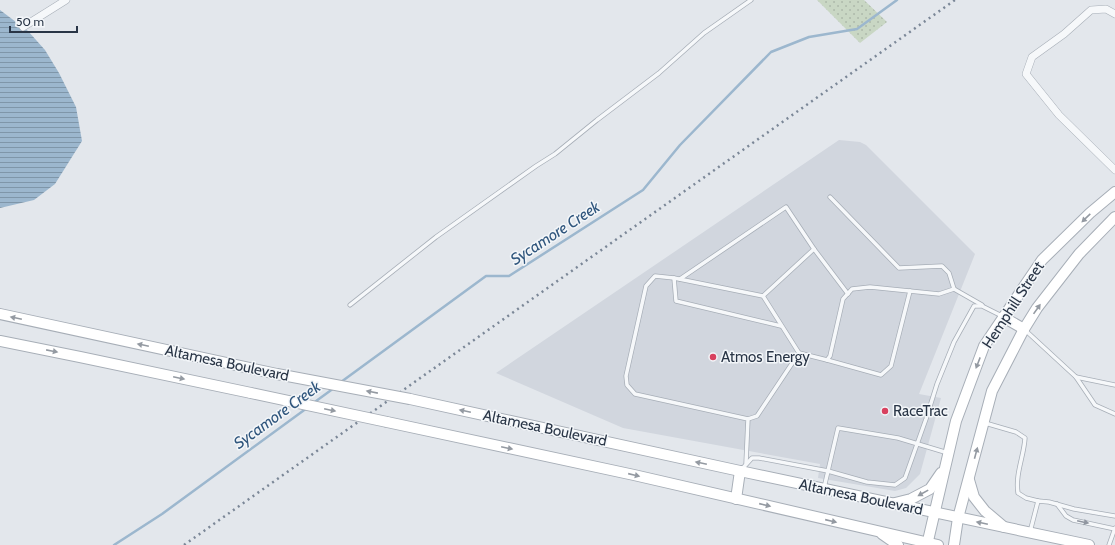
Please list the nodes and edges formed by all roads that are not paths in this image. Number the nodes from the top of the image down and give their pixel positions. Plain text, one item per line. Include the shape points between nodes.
1 (751, 0) edge
2 (61, 1) edge
3 (1115, 14) edge
4 (23, 27) dead end
5 (1115, 170) edge
6 (1115, 192) edge
7 (830, 197) dead end
8 (1115, 217) edge
9 (814, 249) junction
10 (674, 278) junction
11 (680, 279) junction
12 (954, 289) junction
13 (910, 291) junction
14 (848, 294) junction
15 (763, 296) junction
16 (350, 305) dead end
17 (982, 306) junction
18 (0, 314) edge
19 (1003, 317) junction
20 (782, 326) junction
21 (1024, 329) junction
22 (0, 341) edge
23 (800, 354) junction
24 (827, 360) junction
25 (1076, 377) junction
26 (1115, 385) edge
27 (1115, 414) edge
28 (748, 418) junction
29 (984, 423) junction
30 (917, 444) junction
31 (948, 453) junction
32 (743, 467) junction
33 (945, 468) junction
34 (828, 471) junction
35 (969, 479) junction
36 (824, 489) junction
37 (736, 499) junction
38 (1038, 501) junction
39 (891, 504) junction
40 (1058, 504) junction
41 (934, 513) junction
42 (1115, 516) edge
43 (958, 518) junction
44 (1005, 528) junction
45 (1115, 529) edge
46 (877, 531) junction
47 (1030, 533) junction
48 (927, 544) edge
49 (898, 545) edge
50 (938, 545) edge
51 (954, 545) edge
52 (1089, 545) edge
53 (1110, 545) edge

1 - 16 lane via 704,33 659,74 556,154 436,237
2 - 4 street
3 - 5 street via 1106,9 1091,10 1032,57 1026,74 1059,115
6 -> 19 main road, Hemphill Street via 1042,260
7 - 12 lane via 899,268 942,266 949,273
21 -> 8 main road, Hemphill Street via 1079,254
9 - 11 lane via 786,207
9 - 14 lane
9 - 15 lane
10 - 11 lane
10 - 20 lane via 676,301
10 - 28 lane via 655,276 646,286 626,376 628,385 635,394
11 - 15 lane
12 - 13 lane via 939,294
12 - 17 lane
13 - 14 lane via 870,286 852,289
13 - 24 lane via 892,366 881,375
14 - 24 lane via 843,299
15 - 20 lane
17 - 19 lane
17 - 30 lane via 974,306 954,342
32 -> 18 main road, Altamesa Boulevard, bridge via 277,374
19 - 21 main road
19 -> 31 main road, Hemphill Street via 984,346 956,421
20 - 23 lane
21 - 25 lane
21 - 29 main road, Hemphill Street via 992,391
22 -> 37 main road, Altamesa Boulevard, bridge via 80,356
23 - 24 lane
23 - 28 lane via 756,416
25 - 26 lane
25 - 27 lane via 1095,405
28 - 32 lane
35 -> 29 main road, Hemphill Street
29 - 38 lane via 1016,432 1025,438 1018,492 1026,498
30 - 31 lane
30 - 34 lane via 905,478 895,485 867,482
30 - 34 lane via 898,438 838,428
31 - 33 main road, Hemphill Street
32 - 34 lane via 752,458 759,458
32 - 36 main road, Altamesa Boulevard
32 - 37 main road
33 -> 39 main road via 930,489 911,499
33 - 41 main road, Hemphill Street
34 - 36 lane
35 - 43 main road, Hemphill Street
35 - 44 main road via 974,497 985,511
36 - 39 main road, Altamesa Boulevard
37 -> 46 main road, Altamesa Boulevard
38 - 40 lane
38 - 47 lane
39 - 41 main road, Altamesa Boulevard
40 - 42 lane
40 -> 45 lane via 1066,516 1073,520
41 - 43 main road, Altamesa Boulevard
41 - 48 main road, Hemphill Street
44 -> 43 main road, Altamesa Boulevard
43 - 51 main road, Hemphill Street
44 - 47 main road, Altamesa Boulevard
45 - 53 lane
46 - 48 main road, Altamesa Boulevard
46 - 49 main road
47 - 52 main road, Altamesa Boulevard
48 - 50 main road, Altamesa Boulevard

